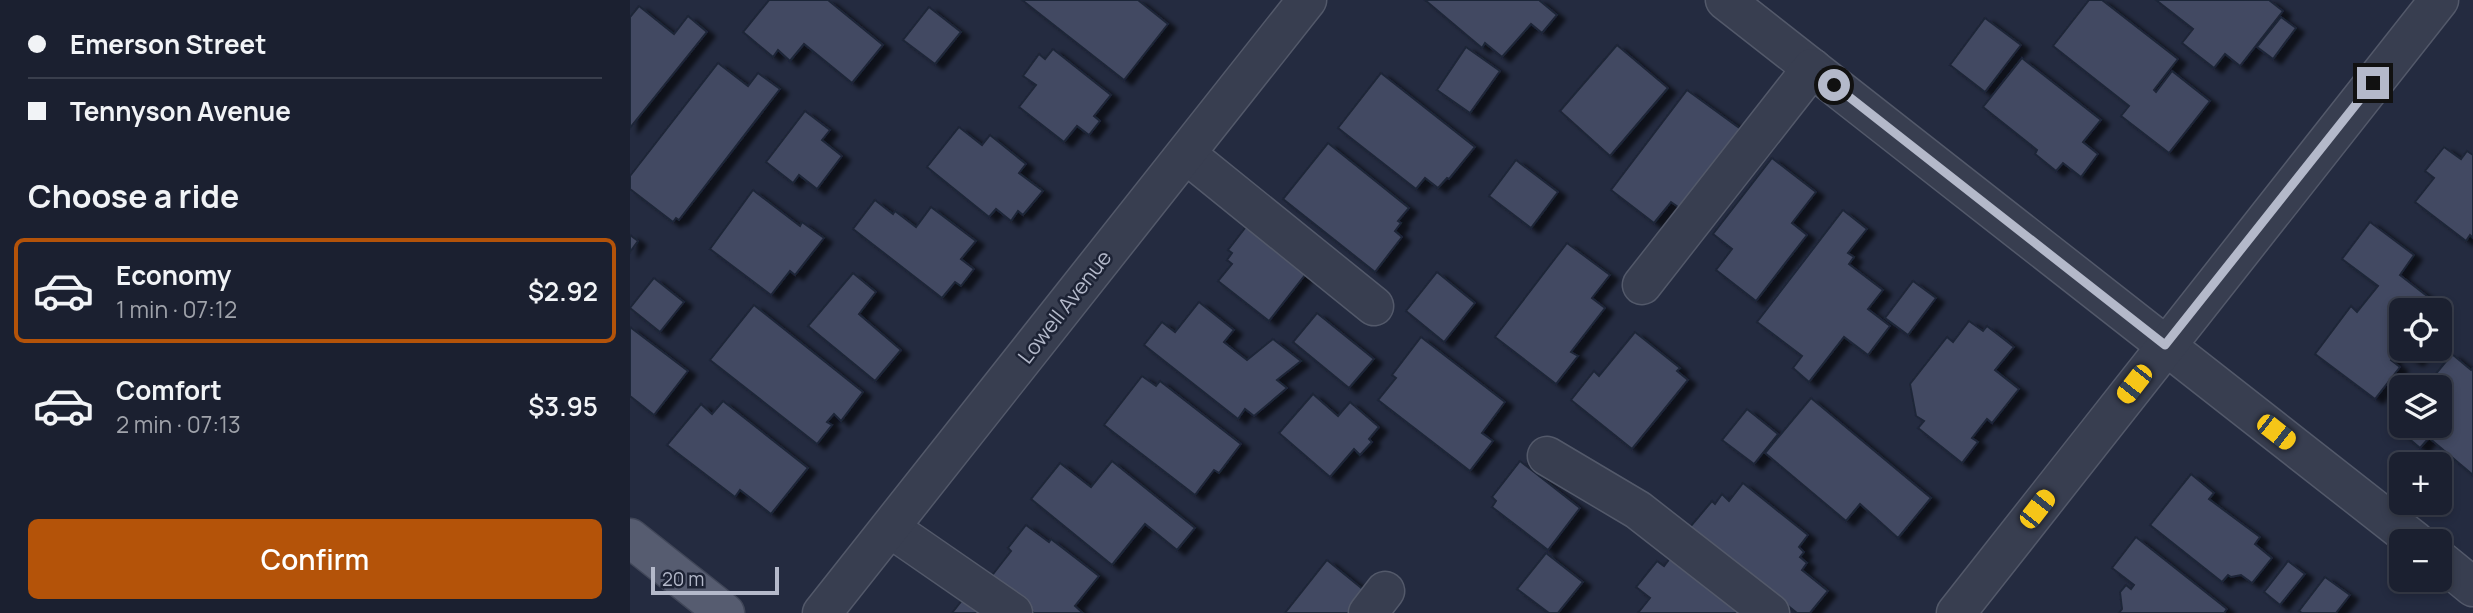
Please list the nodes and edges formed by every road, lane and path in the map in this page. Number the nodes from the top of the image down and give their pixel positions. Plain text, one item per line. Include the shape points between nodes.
1 (1307, 0) edge
2 (1725, 0) edge
3 (2439, 0) edge
4 (1812, 68) junction
5 (1186, 154) junction
6 (1642, 285) dead end
7 (1374, 306) dead end
8 (2165, 345) junction
9 (1547, 456) dead end
10 (890, 528) junction
11 (2400, 529) edge
12 (630, 538) edge
13 (2452, 570) edge
14 (2473, 587) edge
15 (724, 613) edge
16 (822, 613) edge
17 (1013, 613) edge
18 (1770, 613) edge
19 (1956, 613) edge

1 - 5 street, Lowell Avenue
2 - 4 street
3 - 8 street
4 - 6 street
4 - 8 street
5 - 7 street
5 - 10 street, Lowell Avenue
8 - 11 street
8 - 19 street
9 - 18 street via 1638,510
10 - 16 street, Lowell Avenue
10 - 17 street
12 - 15 main road
13 - 14 street

